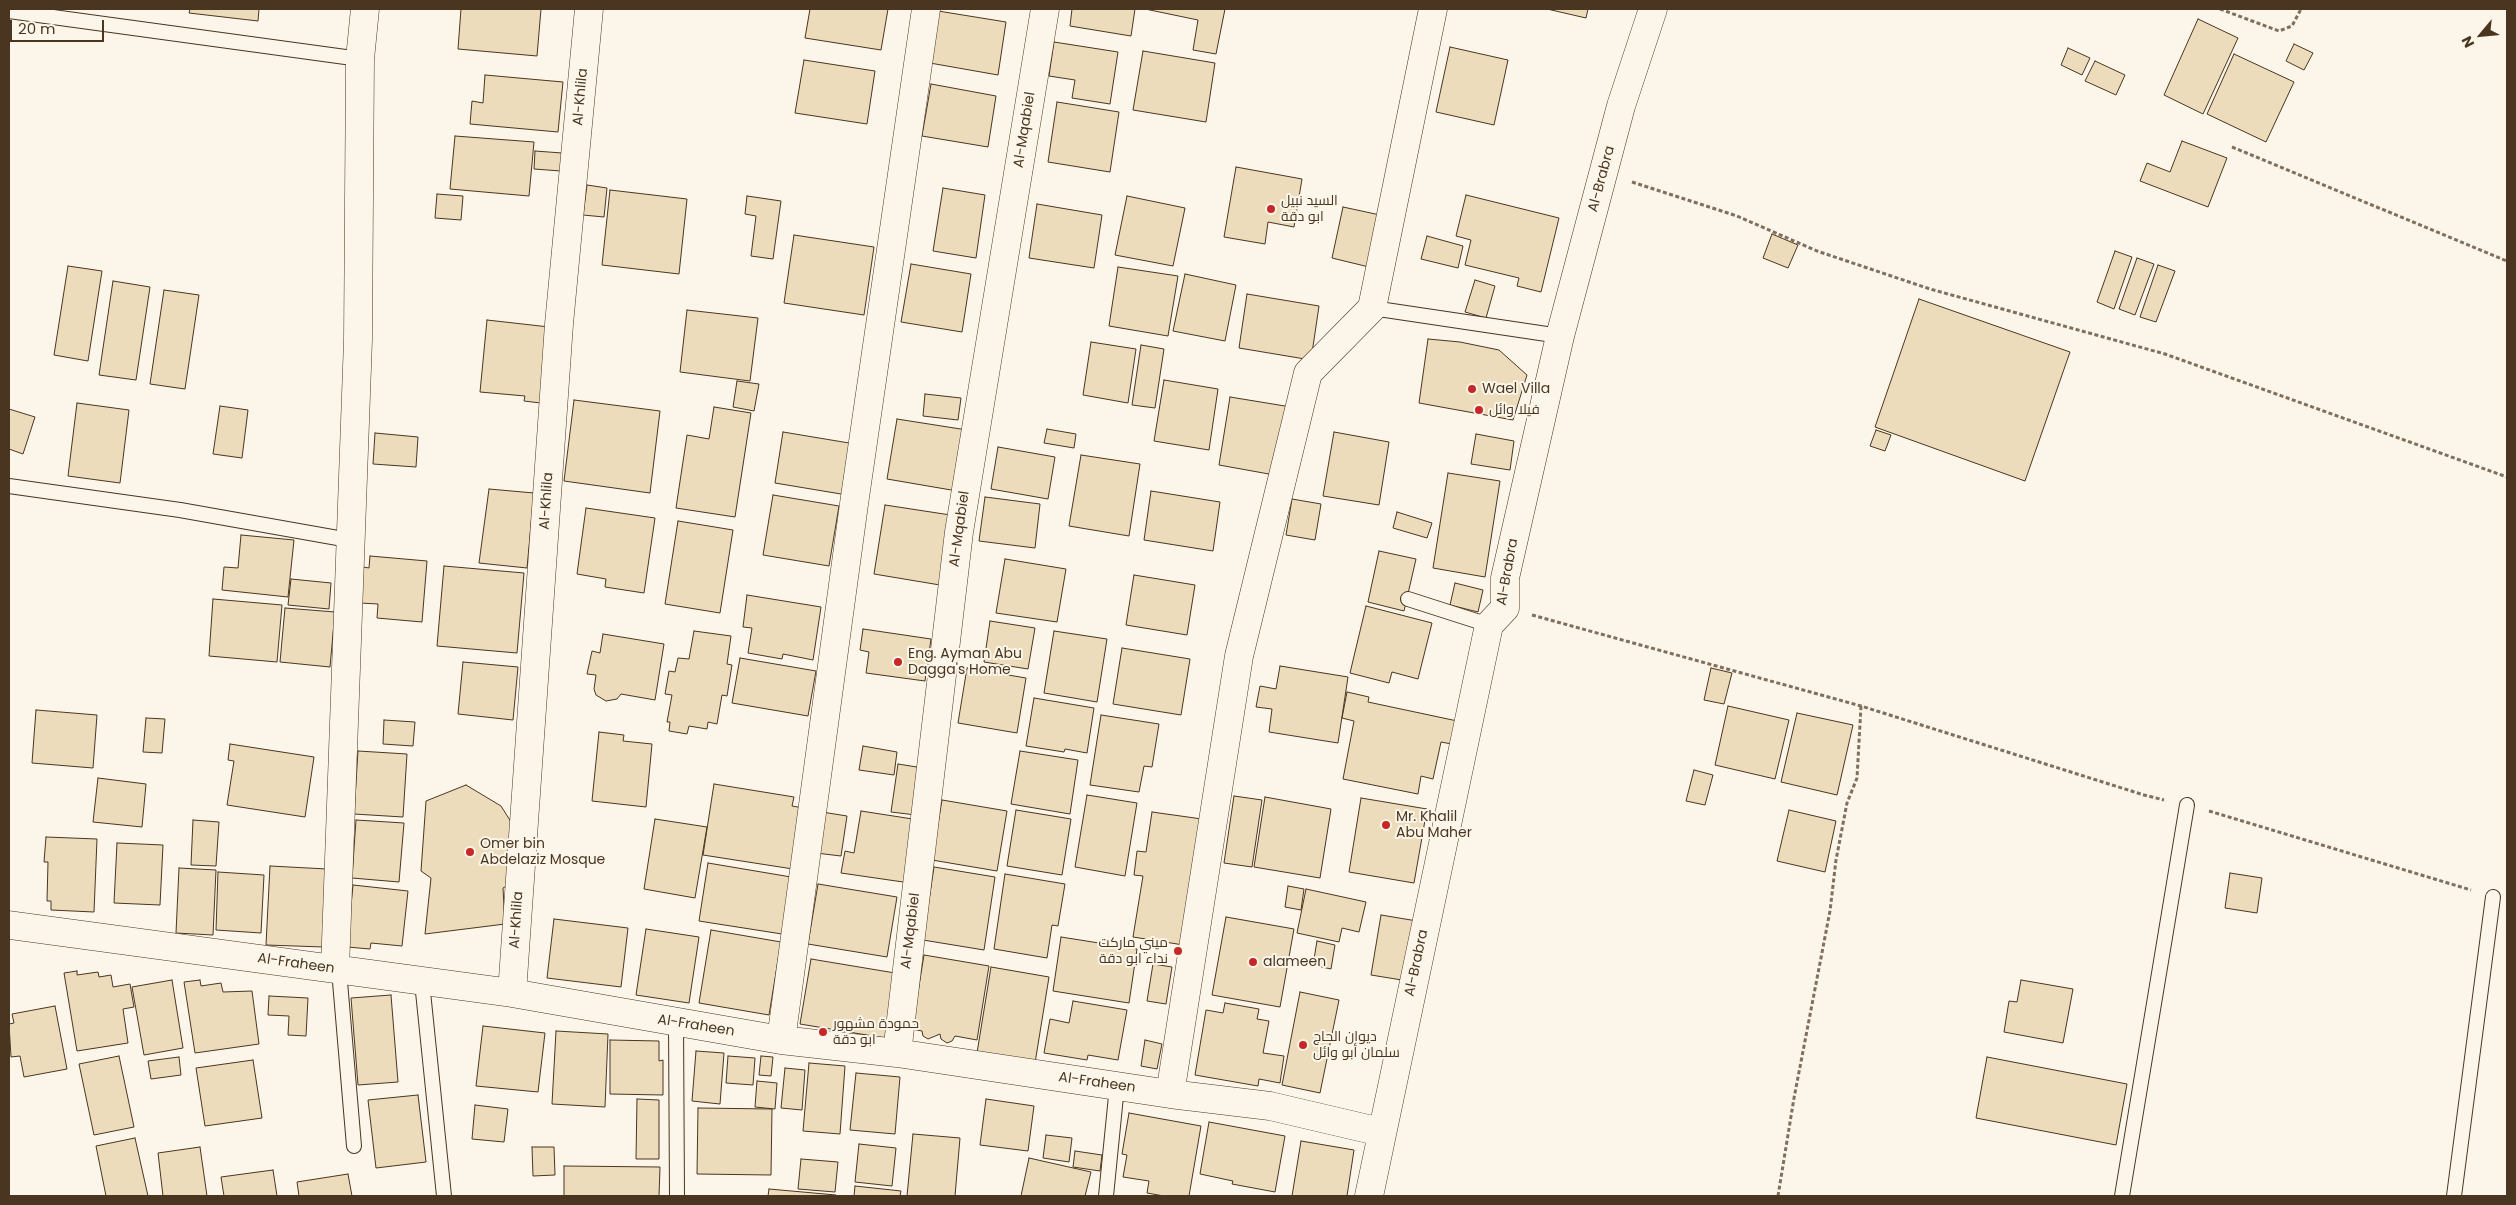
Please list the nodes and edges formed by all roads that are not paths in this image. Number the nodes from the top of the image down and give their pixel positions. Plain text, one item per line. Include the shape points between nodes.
1 (365, 9) edge
2 (590, 9) edge
3 (926, 9) edge
4 (1045, 9) edge
5 (1433, 9) edge
6 (1653, 9) edge
7 (9, 11) edge
8 (360, 59) junction
9 (1372, 308) junction
10 (1560, 336) junction
11 (9, 486) edge
12 (349, 540) junction
13 (1408, 599) dead end
14 (1497, 617) junction
15 (2187, 805) road end
16 (2493, 897) road end
17 (9, 925) edge
18 (337, 969) junction
19 (422, 982) junction
20 (512, 993) junction
21 (676, 1023) junction
22 (781, 1040) junction
23 (897, 1053) junction
24 (1117, 1086) junction
25 (1170, 1094) junction
26 (1381, 1132) junction
27 (354, 1146) dead end
28 (444, 1196) edge
29 (677, 1196) edge
30 (1106, 1196) edge
31 (1369, 1196) edge
32 (2122, 1196) edge
33 (2454, 1196) edge

1 - 8 street
2 - 20 street, Al-Khlila via 559,324
3 - 22 street
4 - 23 street, Al-Mqabiel via 959,532
5 - 9 street
6 - 10 street, Al-Brabra via 1620,106
7 - 8 lane
8 - 12 street via 358,340
9 - 10 lane
9 - 25 street via 1308,373 1239,656
10 - 14 street, Al-Brabra
11 - 12 lane via 180,510
12 - 18 street
13 - 14 lane
14 - 26 street, Al-Brabra
15 - 32 lane
16 - 33 lane
17 - 18 street, Al-Fraheen
18 - 19 street, Al-Fraheen
18 - 27 lane
19 - 20 street, Al-Fraheen
19 - 28 lane
20 - 21 street, Al-Fraheen
21 - 22 street, Al-Fraheen
21 - 29 lane
22 - 23 street, Al-Fraheen
23 - 24 street, Al-Fraheen
24 - 25 street, Al-Fraheen
24 - 30 lane
25 - 26 street, Al-Fraheen via 1270,1106
26 - 31 street, Al-Brabra

